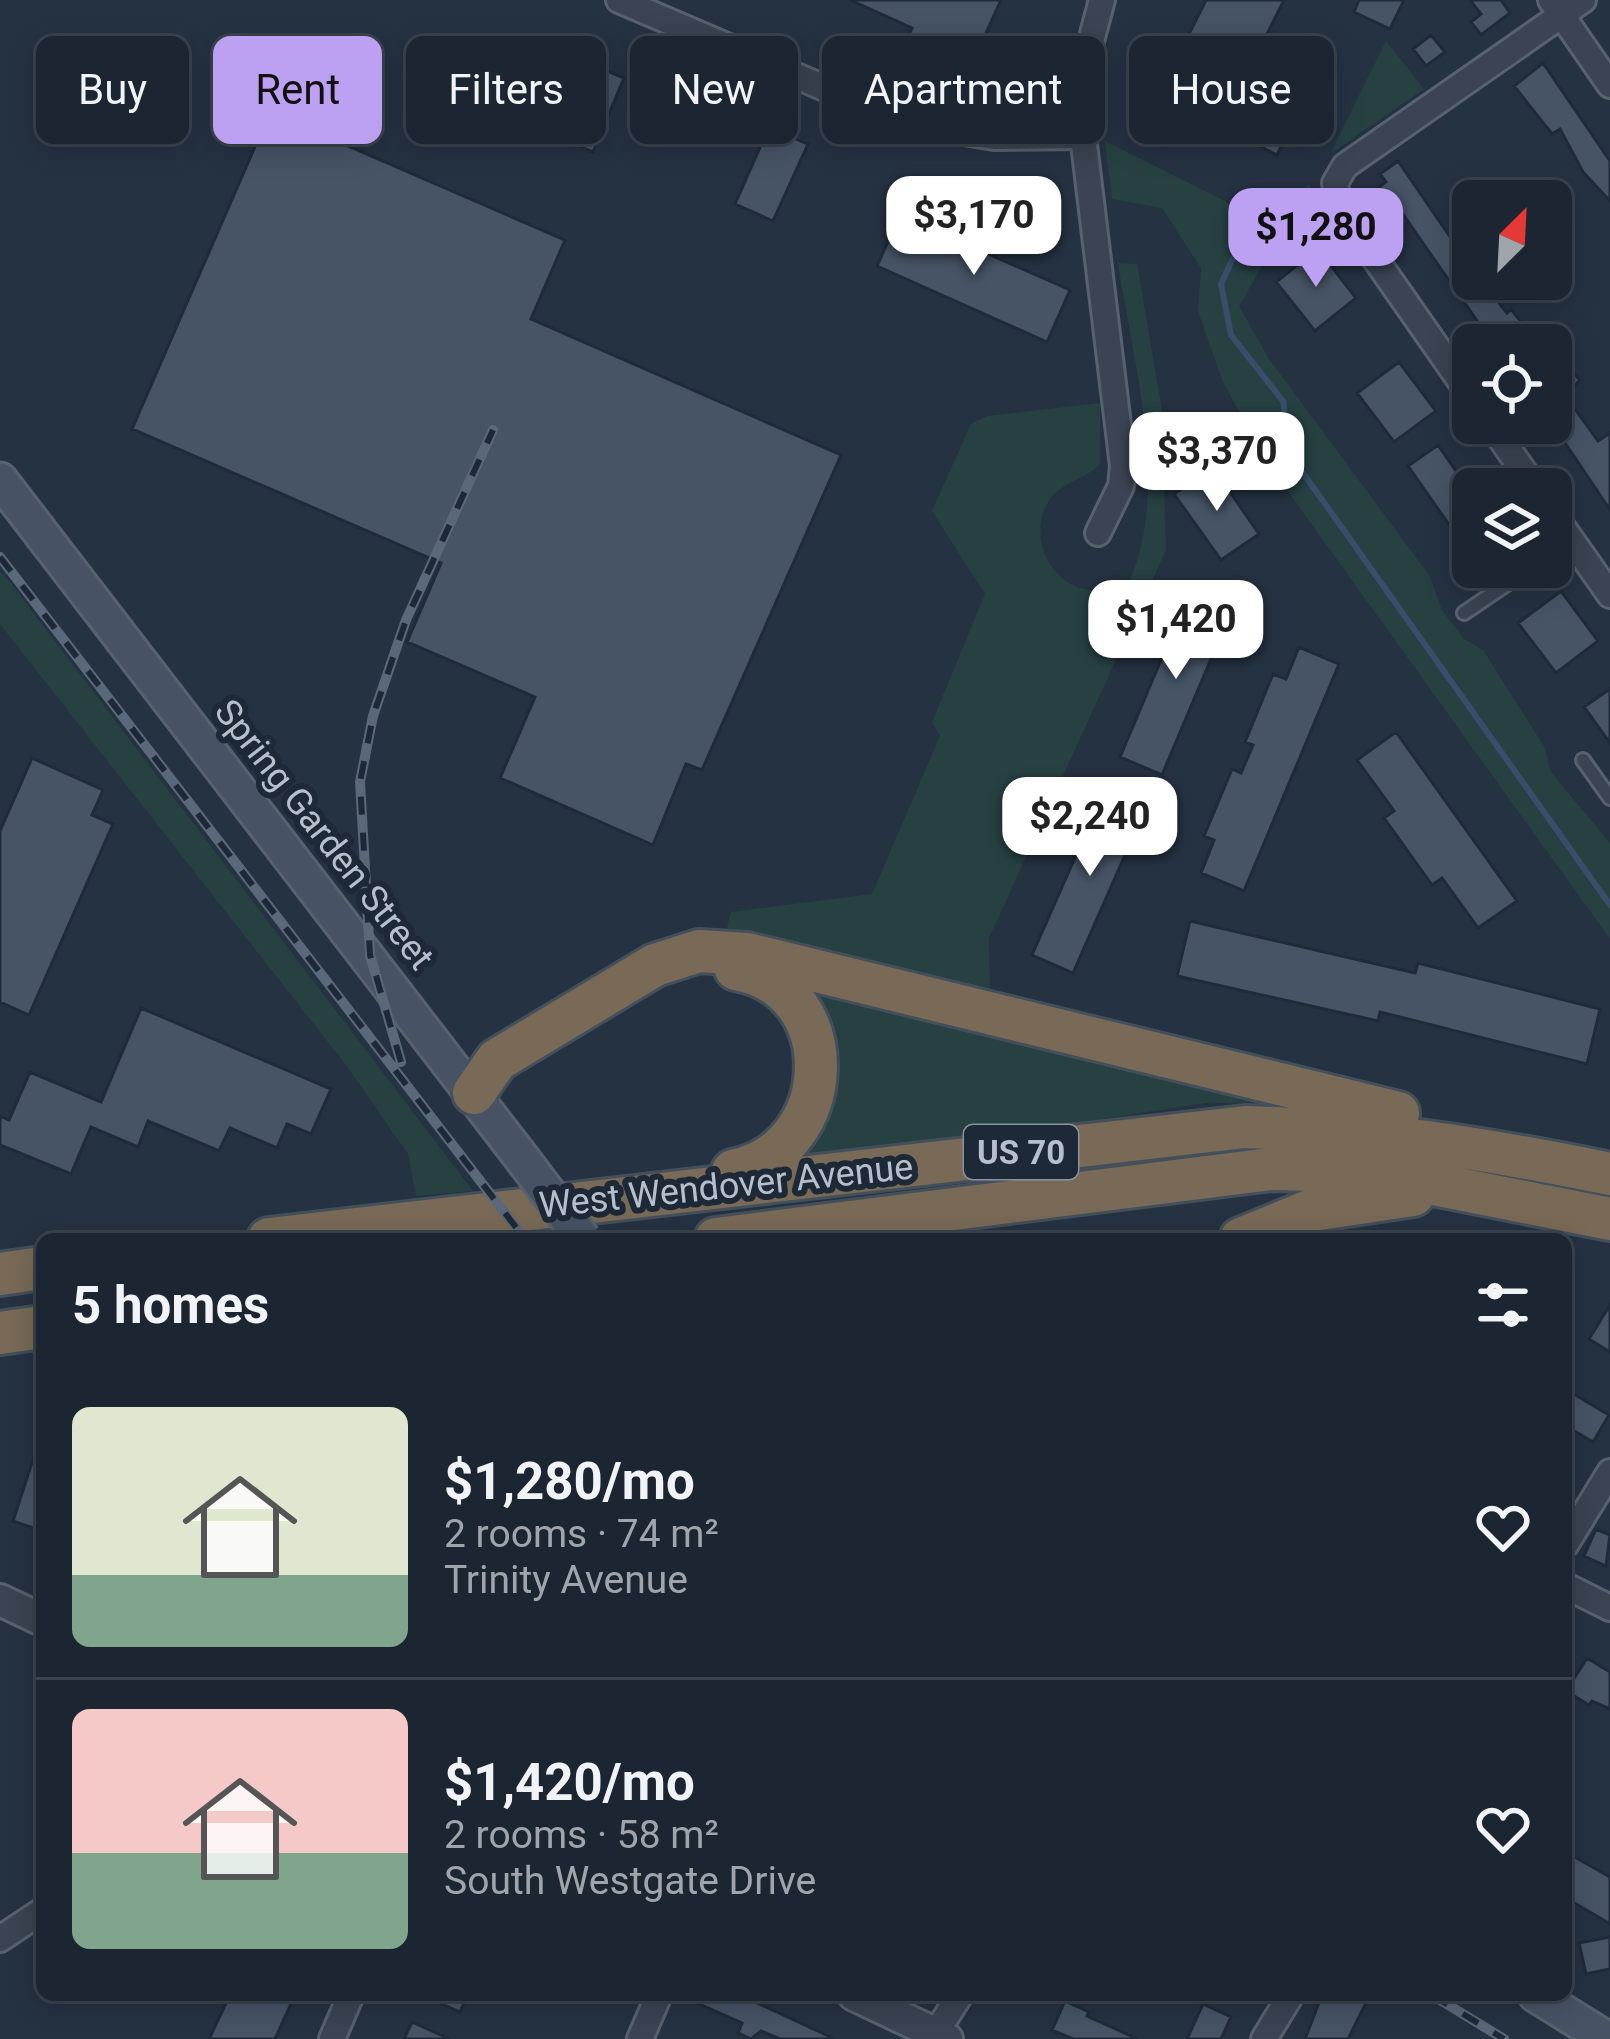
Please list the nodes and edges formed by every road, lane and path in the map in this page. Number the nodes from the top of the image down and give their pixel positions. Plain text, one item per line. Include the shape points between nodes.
1 (619, 0) edge
2 (1102, 0) edge
3 (1582, 0) edge
4 (1556, 8) edge
5 (1092, 36) edge
6 (1610, 85) edge
7 (822, 87) edge
8 (1084, 144) edge
9 (1452, 368) edge
10 (0, 480) edge
11 (1098, 533) dead end
12 (1572, 558) edge
13 (1501, 588) edge
14 (1610, 596) edge
15 (1464, 613) dead end
16 (1583, 760) dead end
17 (1610, 798) edge
18 (474, 1094) junction
19 (1601, 1172) edge
20 (1476, 1189) junction
21 (448, 1216) junction
22 (886, 1217) junction
23 (1610, 1219) edge
24 (316, 1233) edge
25 (579, 1233) edge
26 (762, 1233) edge
27 (963, 1233) edge
28 (1256, 1233) edge
29 (36, 1269) edge
30 (0, 1274) edge
31 (36, 1328) edge
32 (0, 1333) edge
33 (1610, 1472) edge
34 (1572, 1534) edge
35 (1572, 1589) edge
36 (0, 1600) edge
37 (1610, 1608) edge
38 (36, 1617) edge
39 (36, 1915) edge
40 (0, 1940) edge
41 (348, 2001) edge
42 (656, 2001) edge
43 (866, 2001) edge
44 (957, 2001) edge
45 (1287, 2001) edge
46 (1546, 2001) edge
47 (938, 2037) edge
48 (332, 2039) edge
49 (640, 2039) edge
50 (1264, 2039) edge
51 (1606, 2039) edge

1 - 7 street
2 - 5 street
3 - 4 street
4 - 6 street
4 - 9 street via 1345,166 1335,183 1339,207
8 - 11 street via 1123,466
10 - 18 main road, Spring Garden Street
12 - 14 street
13 - 15 lane
16 - 17 lane
18 - 19 highway via 497,1060 655,965 699,951 747,954 1518,1141
18 - 21 highway via 662,983 703,968 746,970 778,988 802,1012 815,1049 810,1111 767,1159
18 - 25 main road, Spring Garden Street, bridge
19 - 21 highway, West Wendover Avenue / US 70 via 1462,1144 1245,1126
20 - 22 highway, West Wendover Avenue / US 70 via 1368,1171 1270,1169
20 - 23 highway, West Wendover Avenue / US 70
20 - 28 highway via 1359,1199
21 - 24 highway, West Wendover Avenue / US 70
22 - 26 highway, West Wendover Avenue / US 70
22 - 27 highway
29 - 30 highway
31 - 32 highway
33 - 34 street
35 - 37 street
36 - 38 street
39 - 40 street
41 - 48 street
42 - 49 street
43 - 47 street
44 - 47 street
45 - 50 street
46 - 51 main road

